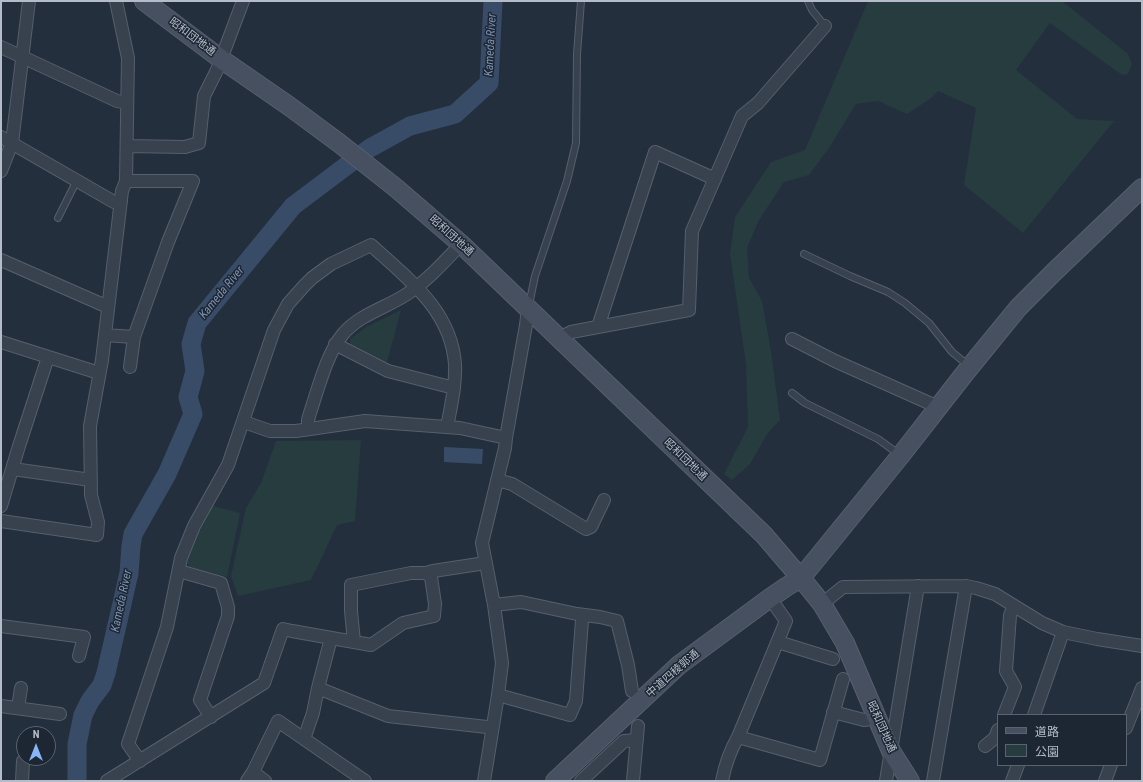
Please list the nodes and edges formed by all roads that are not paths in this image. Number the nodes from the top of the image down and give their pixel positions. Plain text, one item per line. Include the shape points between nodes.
1 (29, 1) edge
2 (116, 1) edge
3 (243, 1) edge
4 (581, 1) edge
5 (808, 1) edge
6 (148, 2) edge
7 (825, 26) joint
8 (1, 47) edge
9 (22, 57) junction
10 (220, 59) junction
11 (127, 103) junction
12 (6, 140) edge
13 (127, 146) junction
14 (1, 171) edge
15 (715, 178) junction
16 (76, 180) junction
17 (126, 181) junction
18 (1142, 188) edge
19 (121, 202) junction
20 (58, 218) dead end
21 (462, 244) junction
22 (804, 254) dead end
23 (1, 260) edge
24 (417, 287) junction
25 (108, 307) junction
26 (528, 308) junction
27 (598, 328) junction
28 (105, 335) junction
29 (134, 337) junction
30 (559, 338) junction
31 (792, 339) dead end
32 (1, 342) edge
33 (335, 344) junction
34 (48, 357) junction
35 (130, 367) dead end
36 (970, 367) junction
37 (99, 373) junction
38 (454, 388) junction
39 (792, 394) dead end
40 (938, 407) junction
41 (244, 422) junction
42 (447, 427) junction
43 (308, 429) junction
44 (506, 438) junction
45 (901, 455) junction
46 (13, 469) junction
47 (91, 480) junction
48 (497, 480) junction
49 (604, 500) dead end
50 (1, 506) edge
51 (1, 521) edge
52 (480, 564) dead end
53 (179, 571) junction
54 (426, 573) junction
55 (800, 578) junction
56 (918, 586) junction
57 (966, 586) junction
58 (770, 598) junction
59 (822, 604) junction
60 (494, 605) junction
61 (1014, 606) junction
62 (582, 620) dead end
63 (1, 626) edge
64 (1063, 632) junction
65 (330, 638) junction
66 (354, 642) junction
67 (778, 642) junction
68 (1142, 646) edge
69 (79, 656) dead end
70 (833, 659) dead end
71 (843, 679) dead end
72 (21, 688) dead end
73 (318, 688) junction
74 (1142, 688) edge
75 (632, 691) dead end
76 (498, 695) junction
77 (1, 706) edge
78 (18, 708) junction
79 (833, 712) junction
80 (60, 714) dead end
81 (1004, 714) edge
82 (1034, 714) edge
83 (211, 717) junction
84 (876, 718) junction
85 (638, 726) dead end
86 (1127, 726) edge
87 (487, 727) dead end
88 (997, 733) edge
89 (738, 737) junction
90 (304, 739) junction
91 (637, 740) junction
92 (985, 746) dead end
93 (891, 751) junction
94 (140, 760) junction
95 (22, 766) edge
96 (1018, 766) edge
97 (1111, 766) edge
98 (250, 777) edge
99 (22, 781) edge
100 (107, 781) edge
101 (265, 781) edge
102 (365, 781) edge
103 (484, 781) edge
104 (555, 781) edge
105 (581, 781) edge
106 (633, 781) edge
107 (722, 781) edge
108 (886, 781) edge
109 (910, 781) edge
110 (933, 781) edge
111 (1012, 781) edge
112 (1105, 781) edge

1 - 9 street
2 - 11 street via 128,58
3 - 10 street
4 - 26 lane via 577,54 576,143 567,181 534,276
5 - 7 lane
6 - 10 street, 昭和団地通
7 - 15 street via 758,103 742,116
8 - 9 street
9 - 11 street via 117,102
9 - 12 street
10 - 13 street via 204,96 199,143 185,147
10 - 21 street, 昭和団地通 via 339,143
11 - 13 street
12 - 14 street
12 - 16 street
13 - 17 street
15 - 27 street via 692,231 689,310
15 - 27 street via 655,152
16 - 19 street via 114,202
16 - 20 lane
17 - 19 street
17 - 29 street via 193,182 168,242
18 - 36 street, 中道四稜郭通 via 1018,308
19 - 25 street
21 - 24 street
21 - 26 street, 昭和団地通
22 - 36 lane via 888,292 929,323 952,352
23 - 25 street
24 - 33 street via 351,325
24 - 38 street via 437,311 450,337 455,365
24 - 41 street via 371,245 321,271 294,296 277,325
25 - 28 street
26 - 30 street, 昭和団地通
26 - 44 street
27 - 30 street via 572,332
28 - 29 street
28 - 37 street
29 - 35 street
30 - 55 street, 昭和団地通 via 764,535
31 - 40 street
32 - 34 street
33 - 38 street via 388,370
33 - 43 street via 310,413
34 - 37 street
34 - 46 street
36 - 40 street, 中道四稜郭通
37 - 47 street via 90,426
38 - 42 street
39 - 45 lane via 878,439
40 - 45 street, 中道四稜郭通
41 - 43 street via 270,431
41 - 53 street via 228,465 189,537
42 - 43 street via 365,421
42 - 44 street
44 - 48 street
45 - 55 street, 中道四稜郭通
46 - 47 street
46 - 50 street
47 - 51 street via 91,495 98,522 97,535
48 - 49 street via 512,484 586,529 591,527
48 - 60 street via 482,543
52 - 54 street
53 - 83 street via 221,583 228,607 228,616 200,700
53 - 94 street via 167,627 128,744
54 - 66 street via 411,573 351,585
54 - 66 street via 431,577 434,616 403,623 371,645
55 - 58 street, 中道四稜郭通
55 - 59 street, 昭和団地通
56 - 57 street
56 - 59 street via 843,587
56 - 93 street
57 - 61 street via 995,594
57 - 110 street
58 - 67 street via 786,621
58 - 104 street, 中道四稜郭通 via 679,665
59 - 84 street, 昭和団地通 via 845,643
60 - 75 street via 521,602 617,621
60 - 76 street via 502,663
61 - 64 street
61 - 81 street via 1010,614 1006,671 1015,687
62 - 76 street via 576,701 570,715
63 - 69 street via 84,637
64 - 68 street
64 - 82 street
65 - 66 street
65 - 73 street
65 - 83 street via 283,628 264,683
67 - 70 street
67 - 89 street
71 - 79 street
72 - 78 street
73 - 87 street via 388,716
73 - 90 street
74 - 86 street
76 - 103 street
77 - 78 street
78 - 80 street
79 - 84 street via 864,720
79 - 89 street via 820,760
83 - 94 street
84 - 93 street, 昭和団地通
85 - 91 street
88 - 92 street via 995,738
89 - 107 street
90 - 98 street via 278,721
90 - 102 street
91 - 105 street via 624,741
91 - 106 street
93 - 108 street
93 - 109 street, 昭和団地通
94 - 100 street
95 - 99 street
96 - 111 street
97 - 112 street
98 - 101 street

